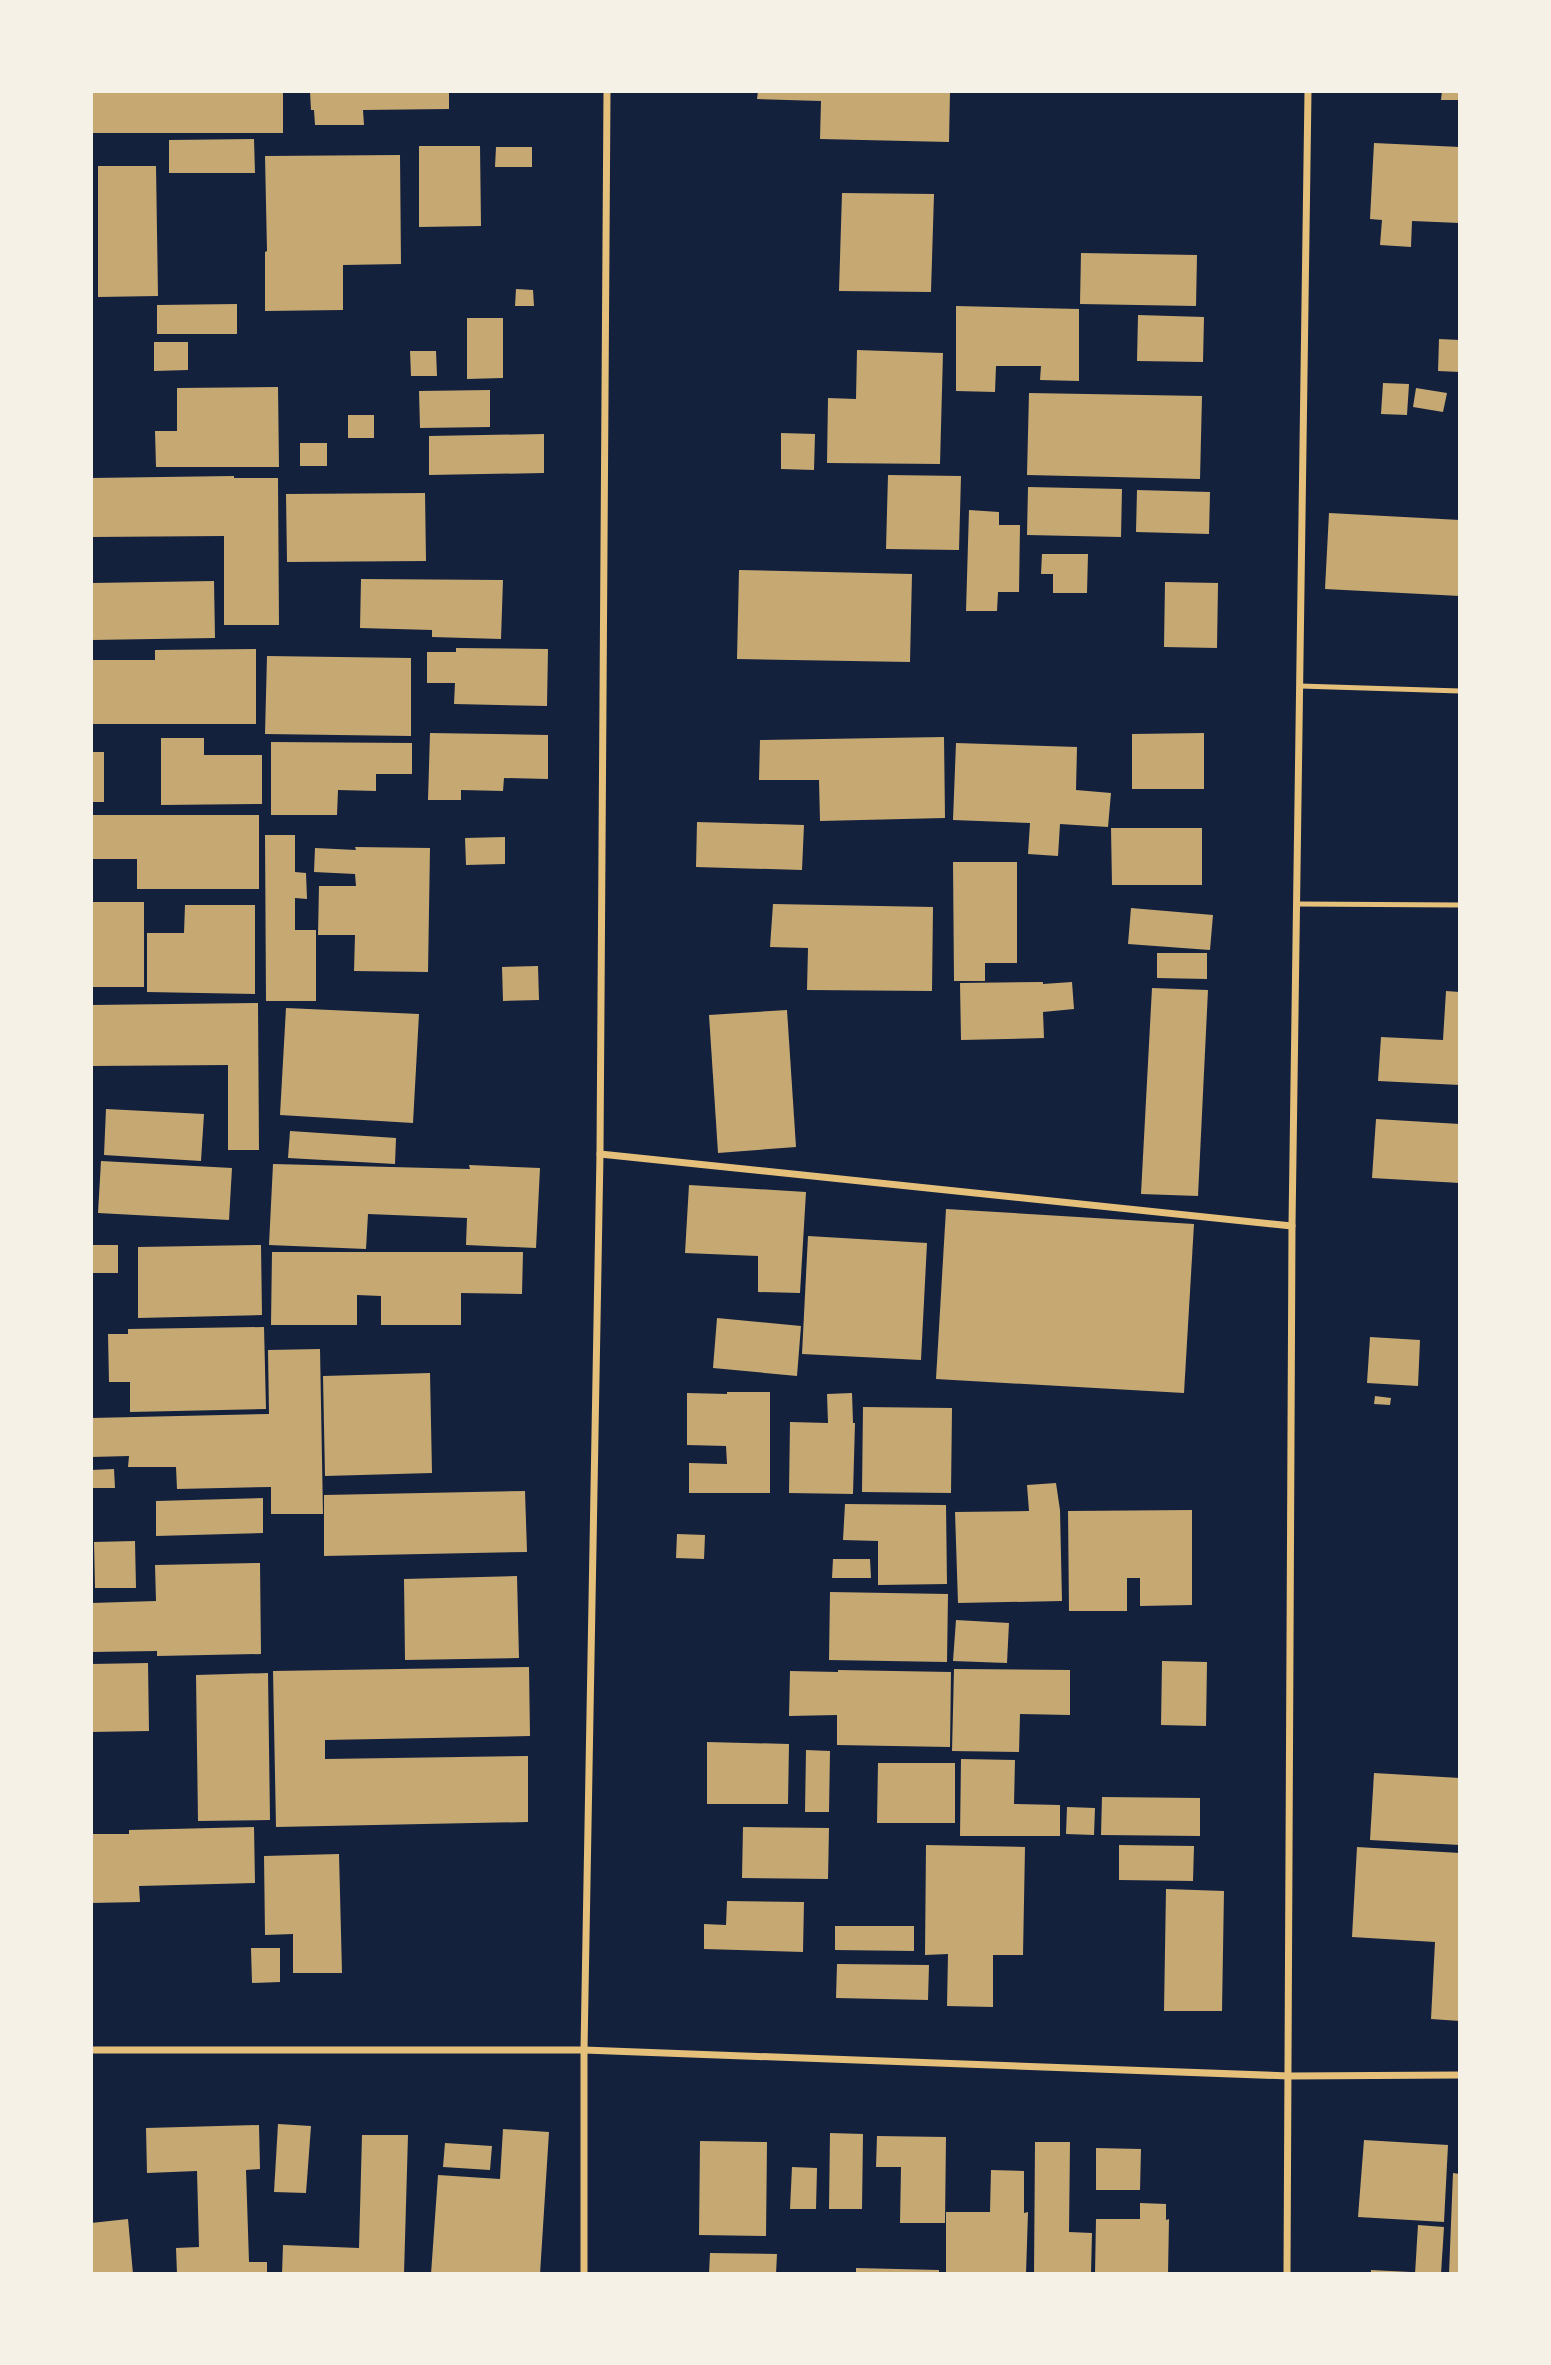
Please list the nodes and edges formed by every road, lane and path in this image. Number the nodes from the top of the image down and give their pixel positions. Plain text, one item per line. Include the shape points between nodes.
1 (607, 91) edge
2 (1308, 91) edge
3 (1300, 686) junction
4 (1460, 691) edge
5 (1297, 904) junction
6 (1460, 905) edge
7 (600, 1154) junction
8 (1292, 1226) junction
9 (91, 2050) edge
10 (584, 2050) junction
11 (1289, 2076) junction
12 (1460, 2076) edge
13 (584, 2274) edge
14 (1287, 2274) edge

1 - 7 street
2 - 3 street
3 - 4 lane
3 - 5 street
5 - 6 lane
5 - 8 street
7 - 8 street
7 - 10 street
8 - 11 street
9 - 10 street
10 - 11 street
10 - 13 street
11 - 12 street
11 - 14 street

